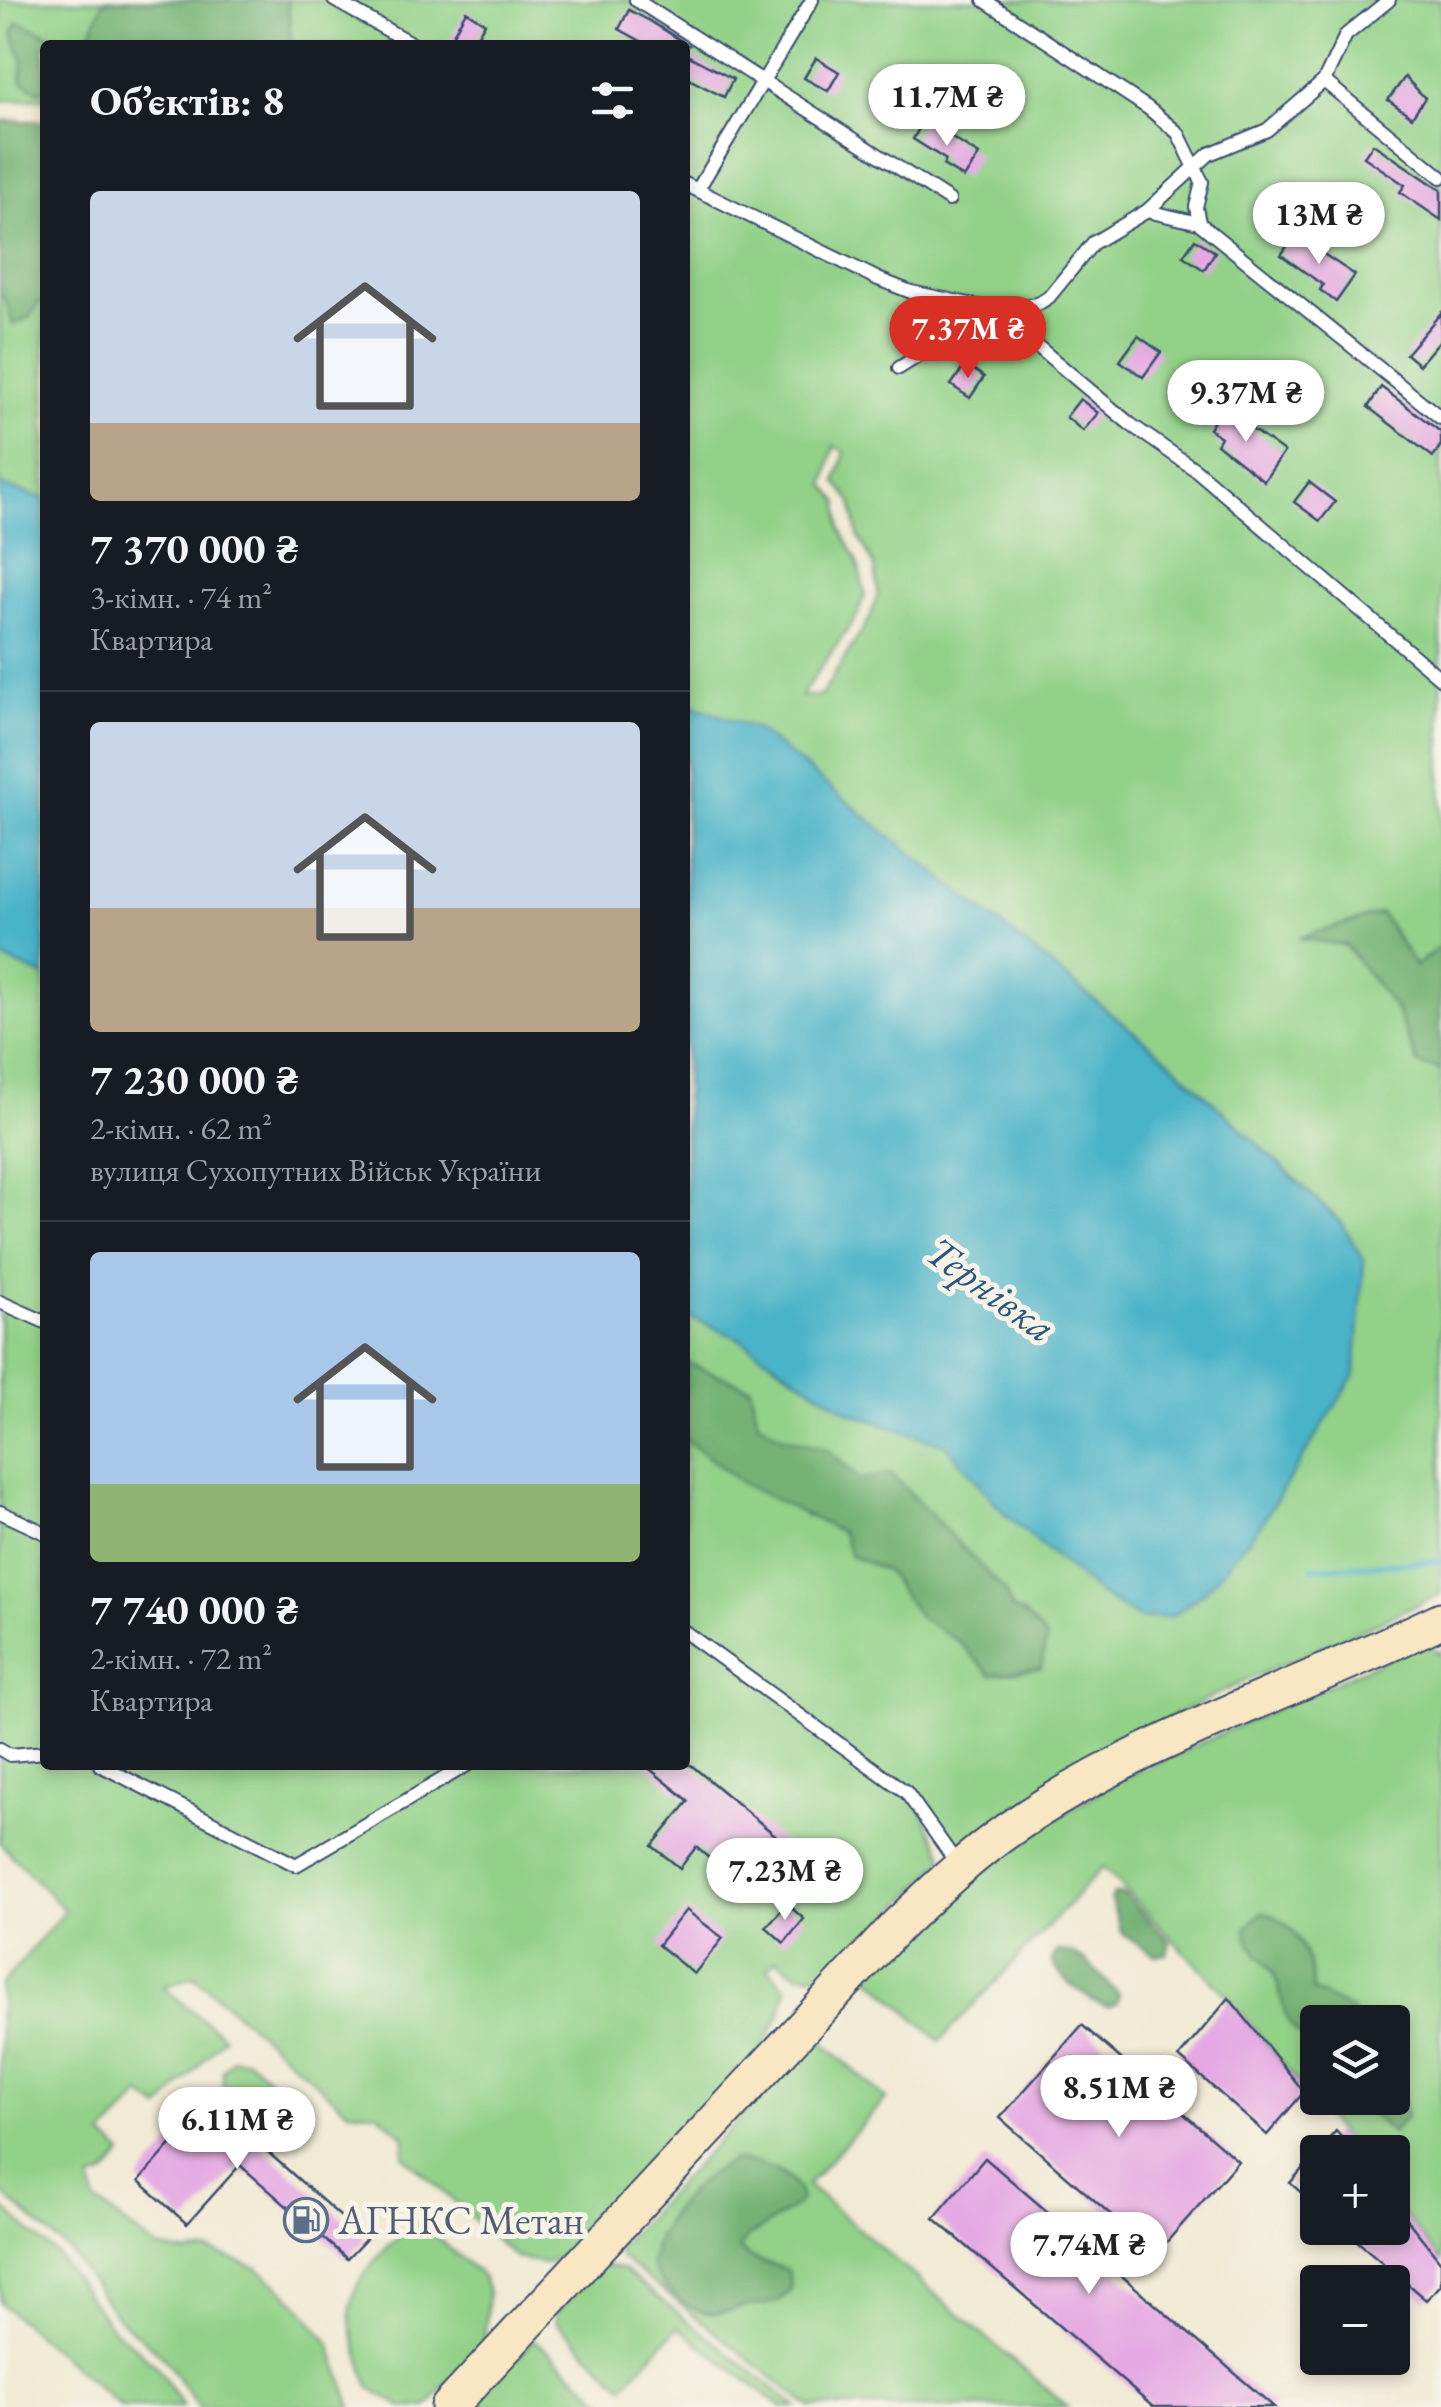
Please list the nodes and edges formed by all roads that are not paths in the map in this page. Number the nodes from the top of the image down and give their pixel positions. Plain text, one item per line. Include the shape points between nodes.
1 (334, 0) edge
2 (636, 0) edge
3 (812, 0) edge
4 (984, 0) edge
5 (1389, 0) edge
6 (405, 40) edge
7 (765, 80) junction
8 (1324, 81) junction
9 (1196, 163) junction
10 (1441, 177) edge
11 (692, 186) edge
12 (949, 200) dead end
13 (1147, 211) junction
14 (1200, 223) junction
15 (992, 309) junction
16 (899, 368) dead end
17 (1441, 418) edge
18 (1441, 679) edge
19 (0, 1302) edge
20 (40, 1320) edge
21 (0, 1512) edge
22 (40, 1531) edge
23 (1441, 1620) edge
24 (690, 1637) edge
25 (0, 1749) edge
26 (40, 1752) edge
27 (110, 1770) edge
28 (458, 1770) edge
29 (959, 1867) junction
30 (448, 2407) edge

1 - 6 lane
2 - 7 lane
3 - 7 lane
4 - 9 lane via 1148,108 1178,133
5 - 8 lane via 1346,35
7 - 11 lane
7 - 12 lane
8 - 9 lane via 1267,130
8 - 10 lane
9 - 13 lane
9 - 14 lane
11 - 15 lane via 878,279
13 - 14 lane
13 - 15 lane via 1093,243 1038,304
14 - 17 lane
15 - 16 lane
15 - 18 lane via 1196,470
19 - 20 lane
21 - 22 lane
23 - 29 street via 1130,1760 1010,1829
24 - 29 lane via 906,1792
25 - 26 lane via 10,1755
27 - 28 lane via 296,1865
29 - 30 street

